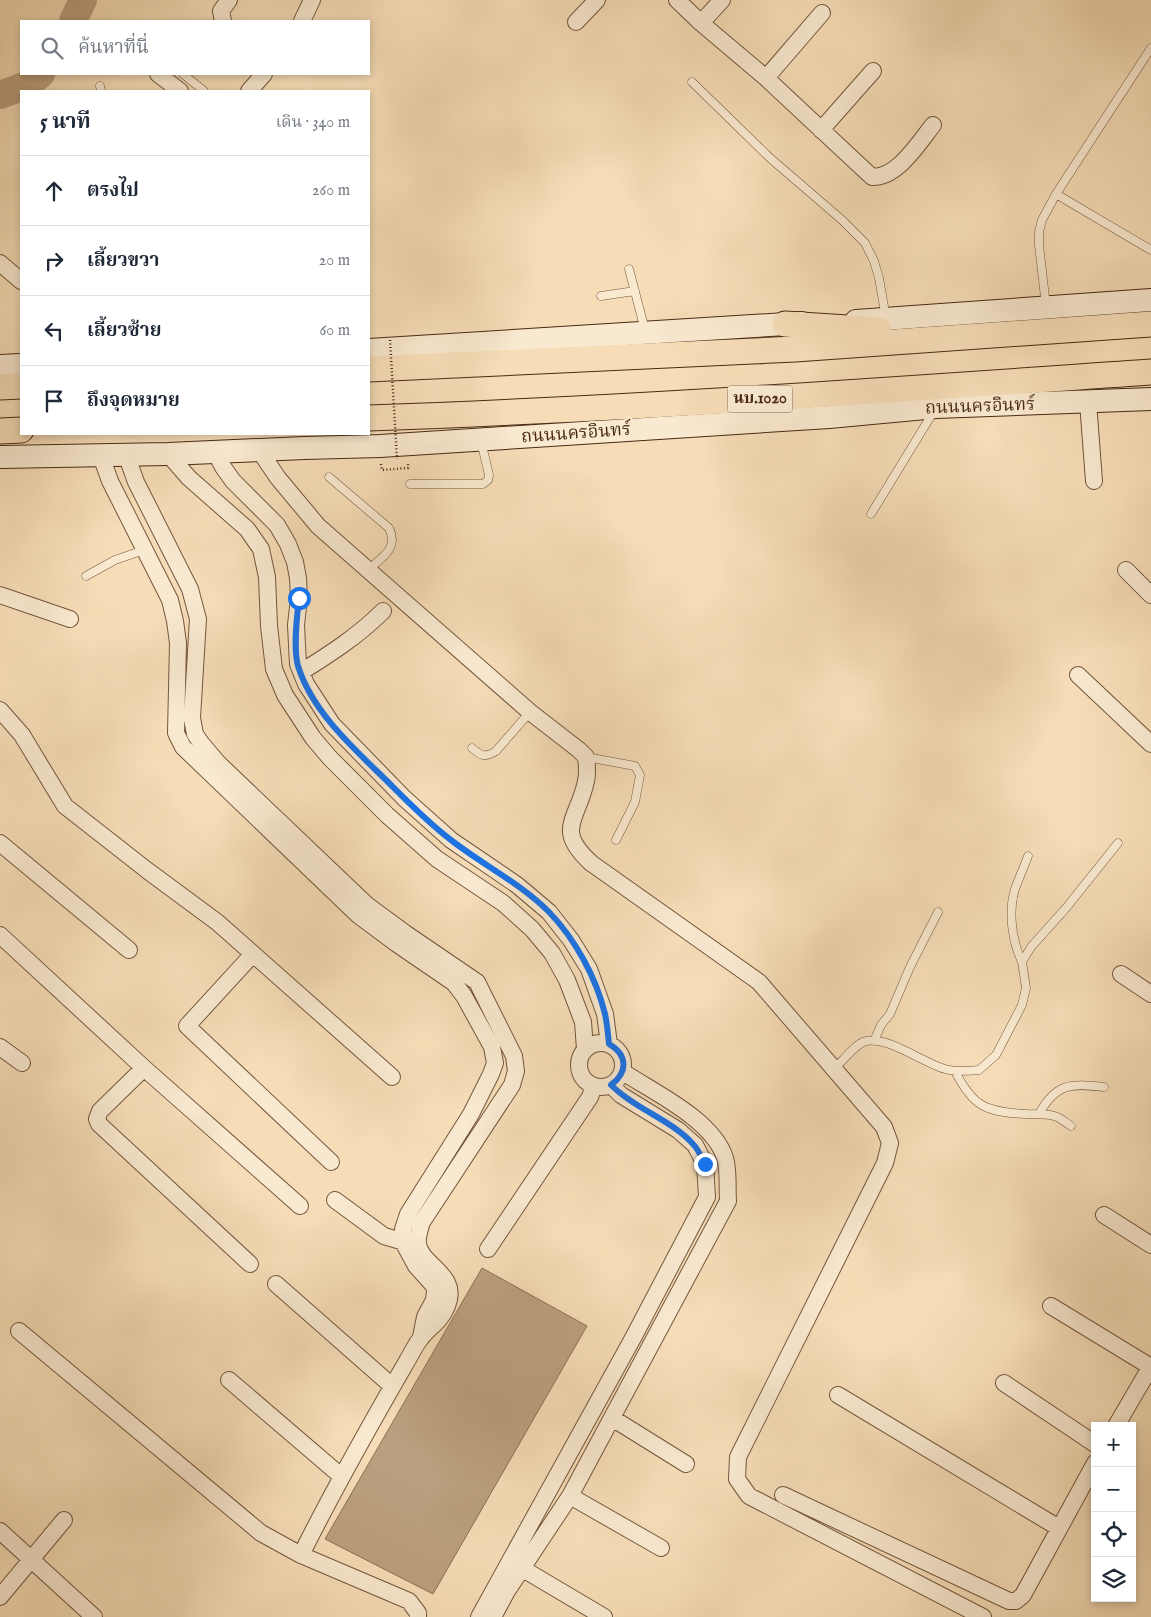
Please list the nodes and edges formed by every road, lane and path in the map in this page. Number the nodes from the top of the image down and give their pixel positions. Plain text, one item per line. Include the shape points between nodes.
1 (229, 0) edge
2 (312, 0) edge
3 (597, 0) edge
4 (677, 0) edge
5 (722, 0) edge
6 (822, 13) dead end
7 (223, 20) edge
8 (302, 20) edge
9 (576, 22) dead end
10 (701, 22) junction
11 (1151, 48) edge
12 (873, 71) dead end
13 (159, 75) edge
14 (184, 75) edge
15 (263, 75) edge
16 (766, 78) junction
17 (692, 82) dead end
18 (179, 90) edge
19 (203, 90) edge
20 (250, 90) edge
21 (933, 125) dead end
22 (821, 130) junction
23 (1056, 194) junction
24 (1151, 250) edge
25 (0, 263) edge
26 (629, 269) dead end
27 (20, 280) edge
28 (635, 291) junction
29 (601, 296) dead end
30 (1151, 300) edge
31 (1046, 308) junction
32 (886, 320) junction
33 (785, 324) junction
34 (1151, 324) edge
35 (645, 332) junction
36 (978, 337) junction
37 (390, 340) dead end
38 (370, 350) edge
39 (11, 369) edge
40 (370, 369) edge
41 (1151, 372) edge
42 (0, 387) edge
43 (1151, 399) edge
44 (1088, 402) junction
45 (936, 408) junction
46 (370, 418) edge
47 (20, 430) edge
48 (0, 431) edge
49 (481, 439) junction
50 (259, 450) junction
51 (215, 452) junction
52 (126, 454) junction
53 (168, 454) junction
54 (101, 456) junction
55 (1, 458) edge
56 (402, 458) dead end
57 (408, 458) dead end
58 (382, 470) dead end
59 (329, 477) dead end
60 (1094, 481) dead end
61 (410, 484) dead end
62 (252, 502) junction
63 (871, 514) dead end
64 (232, 516) junction
65 (144, 550) junction
66 (368, 570) junction
67 (1126, 570) dead end
68 (181, 571) junction
69 (86, 576) dead end
70 (160, 582) junction
71 (0, 595) edge
72 (1151, 595) edge
73 (383, 611) dead end
74 (70, 619) dead end
75 (296, 625) junction
76 (269, 626) junction
77 (301, 672) junction
78 (1078, 675) dead end
79 (0, 710) edge
80 (530, 712) junction
81 (347, 742) junction
82 (1151, 744) edge
83 (472, 748) dead end
84 (586, 757) junction
85 (330, 758) junction
86 (213, 768) junction
87 (616, 840) dead end
88 (0, 843) edge
89 (1118, 843) dead end
90 (1028, 856) dead end
91 (549, 912) junction
92 (938, 912) dead end
93 (532, 929) junction
94 (0, 934) edge
95 (401, 939) junction
96 (129, 950) dead end
97 (253, 954) junction
98 (1022, 962) junction
99 (1121, 974) dead end
100 (1151, 994) edge
101 (874, 1041) junction
102 (609, 1044) junction
103 (0, 1047) edge
104 (585, 1049) junction
105 (22, 1063) dead end
106 (144, 1068) junction
107 (834, 1069) junction
108 (955, 1070) junction
109 (623, 1072) junction
110 (392, 1077) dead end
111 (611, 1085) junction
112 (594, 1086) junction
113 (1104, 1087) dead end
114 (471, 1114) junction
115 (1039, 1114) junction
116 (486, 1125) junction
117 (1071, 1126) dead end
118 (331, 1162) dead end
119 (335, 1200) dead end
120 (300, 1206) dead end
121 (1104, 1215) dead end
122 (411, 1244) junction
123 (1151, 1245) edge
124 (488, 1249) dead end
125 (250, 1264) dead end
126 (276, 1284) dead end
127 (1051, 1306) dead end
128 (19, 1331) dead end
129 (633, 1338) junction
130 (651, 1348) junction
131 (1151, 1367) edge
132 (229, 1380) dead end
133 (1004, 1383) dead end
134 (392, 1386) junction
135 (838, 1395) dead end
136 (612, 1418) junction
137 (1118, 1422) edge
138 (1091, 1441) edge
139 (686, 1464) dead end
140 (1093, 1467) edge
141 (341, 1476) junction
142 (783, 1495) dead end
143 (570, 1496) junction
144 (64, 1520) dead end
145 (1059, 1528) junction
146 (0, 1531) edge
147 (661, 1548) dead end
148 (301, 1555) junction
149 (31, 1560) junction
150 (522, 1569) junction
151 (0, 1597) edge
152 (94, 1617) edge
153 (418, 1617) edge
154 (479, 1617) edge
155 (493, 1617) edge
156 (604, 1617) edge
157 (983, 1617) edge

1 - 7 street via 221,11
2 - 8 street
3 - 9 street
4 - 10 street
5 - 10 street
6 - 16 street
10 - 16 street
11 - 23 lane
12 - 22 street
13 - 18 street
14 - 19 lane
15 - 20 street
16 - 22 street
17 - 32 lane via 865,243 879,278
21 - 22 street via 895,170 880,177 872,177
23 - 24 lane
23 - 31 lane via 1039,232
25 - 27 street
26 - 28 lane
28 - 29 lane
28 - 35 lane
30 - 31 main road
31 - 32 main road
32 - 33 main road
33 - 35 main road
33 - 36 main road
34 - 36 main road
35 - 38 main road
36 - 40 main road
37 - 56 path, bridge via 397,459
39 - 42 main road
41 - 46 main road, ถนนนครอินทร์ / นบ.1020 via 825,395
43 - 44 main road, ถนนนครอินทร์ / นบ.1020
44 - 45 main road, ถนนนครอินทร์ / นบ.1020
44 - 60 street
45 - 49 main road, ถนนนครอินทร์ / นบ.1020
45 - 63 lane
47 - 48 main road
49 - 50 main road, ถนนนครอินทร์ / นบ.1020
49 - 61 lane via 489,475 483,484
50 - 51 main road, ถนนนครอินทร์ / นบ.1020
50 - 66 street via 318,526
51 - 53 main road, ถนนนครอินทร์ / นบ.1020
51 - 62 street
52 - 53 main road, ถนนนครอินทร์ / นบ.1020
52 - 54 main road, ถนนนครอินทร์ / นบ.1020
52 - 68 street via 136,482
53 - 64 street via 188,478
54 - 55 main road, ถนนนครอินทร์ / นบ.1020
54 - 65 street
57 - 58 path via 408,468
59 - 66 lane via 389,528 393,536 391,548
62 - 64 street
62 - 75 street via 277,525 295,562 299,598
64 - 76 street via 248,529 261,549 267,577
65 - 69 lane via 115,560
65 - 70 street
66 - 80 street
67 - 72 street
68 - 70 street
68 - 86 street via 198,619 192,718 195,734
70 - 86 street via 170,600 178,643 176,733 183,748
71 - 74 street
73 - 77 street via 348,642
75 - 76 street
75 - 77 street
76 - 85 street via 274,669 284,695
77 - 81 street via 332,724
78 - 82 street
79 - 97 street via 22,735 65,806 217,922
80 - 83 lane via 496,752 484,756
80 - 84 street
81 - 85 street
81 - 91 street via 451,840 517,884
84 - 87 lane via 635,766 640,775 635,802
84 - 107 street via 586,782 570,824 579,852 759,982
85 - 93 street via 436,859 502,903
86 - 95 street
88 - 96 street
89 - 98 lane
90 - 98 lane via 1014,895 1012,919 1016,948
91 - 93 street
91 - 102 street via 589,969 605,1014
92 - 101 lane
93 - 104 street via 552,953 567,980 583,1022
94 - 106 street
95 - 114 street via 454,982 492,1047 495,1063
95 - 116 street via 477,982 514,1056 516,1071 512,1085
97 - 110 street
97 - 118 street via 187,1026
98 - 108 lane via 1025,997 996,1055 979,1070
99 - 100 street
101 - 107 lane via 859,1044
101 - 108 lane via 890,1044 945,1070
102 - 104 street via 600,1042
102 - 109 street via 622,1055
103 - 105 street
104 - 112 street via 579,1066 586,1081
106 - 120 street
106 - 125 street via 100,1111 99,1124
107 - 157 street via 884,1127 890,1143 885,1163 738,1457 737,1479 749,1496
108 - 115 lane via 967,1093 984,1107
109 - 111 street
109 - 130 street via 690,1114 711,1133 725,1158 728,1201
111 - 112 street
111 - 129 street via 621,1096 678,1130 695,1145 705,1164 707,1197
112 - 124 street via 590,1098
113 - 115 lane via 1080,1084 1059,1089
114 - 116 street
114 - 122 street via 408,1214 403,1229
115 - 117 lane via 1054,1116
116 - 122 street
119 - 122 street via 384,1236
121 - 123 street
122 - 134 street via 446,1279 449,1290 447,1305 436,1324 421,1338
126 - 134 street
127 - 131 street
128 - 148 street via 261,1533
129 - 130 street
129 - 154 street
130 - 136 street
131 - 137 street
132 - 141 street
133 - 138 street
134 - 141 street
135 - 145 street
136 - 139 street
136 - 143 street
140 - 145 street
141 - 148 street
142 - 145 street via 1010,1601 1016,1601 1023,1595
143 - 147 street
143 - 150 street
144 - 149 street
146 - 149 street
148 - 153 street via 409,1601
149 - 151 street
149 - 152 street
150 - 155 street
150 - 156 street

